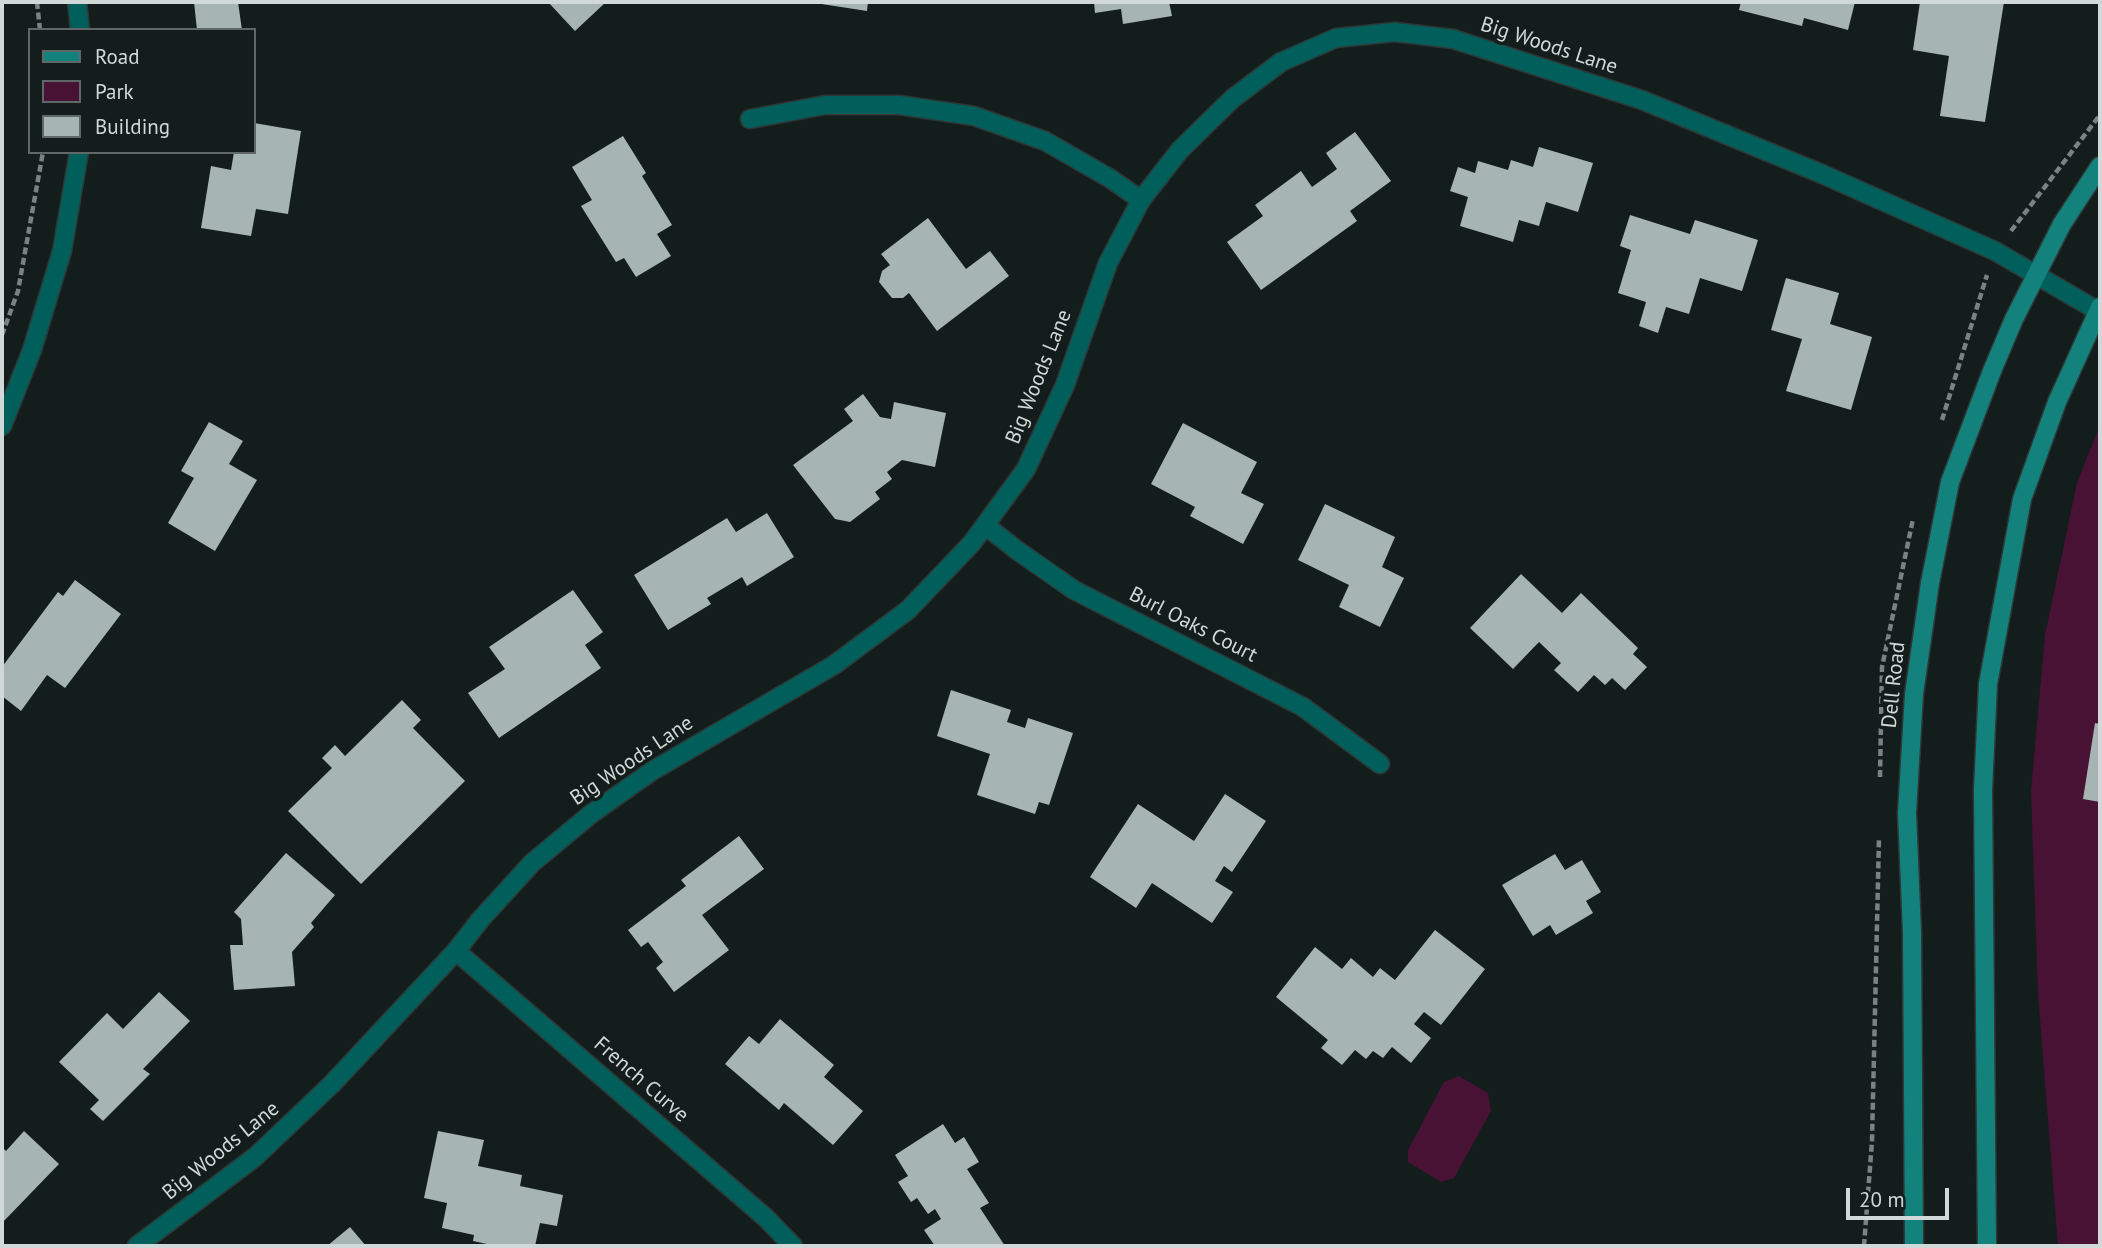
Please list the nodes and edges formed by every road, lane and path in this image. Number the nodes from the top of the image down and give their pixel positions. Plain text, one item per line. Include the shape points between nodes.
1 (37, 2) edge
2 (77, 2) edge
3 (40, 28) edge
4 (80, 28) edge
5 (750, 119) dead end
6 (43, 154) edge
7 (79, 154) edge
8 (2100, 166) edge
9 (1141, 200) junction
10 (2036, 275) junction
11 (2099, 309) edge
12 (2, 335) edge
13 (2, 426) edge
14 (986, 526) junction
15 (1380, 764) dead end
16 (456, 951) junction
17 (137, 1246) edge
18 (793, 1246) edge
19 (1914, 1246) edge
20 (1987, 1246) edge

1 - 3 path
2 - 4 street
5 - 9 street via 824,105 899,106 974,116 1045,141
6 - 12 path via 18,291
7 - 13 street via 62,251 32,350
8 - 10 main road, Dell Road
9 - 10 street, Big Woods Lane via 1232,99 1281,62 1336,38 1395,32 1453,39 1642,100 1983,245
9 - 14 street, Big Woods Lane via 1108,263 1065,385 1026,469
10 - 11 street, Big Woods Lane
10 - 19 main road, Dell Road via 1950,482 1914,694 1907,813
11 - 20 main road via 2057,402 2022,499 1988,684 1983,790
14 - 15 street, Burl Oaks Court via 1074,590 1303,707
14 - 16 street, Big Woods Lane via 908,610 834,665 652,771 591,814 532,863
16 - 17 street, Big Woods Lane via 332,1084 255,1157
16 - 18 street, French Curve via 766,1217

